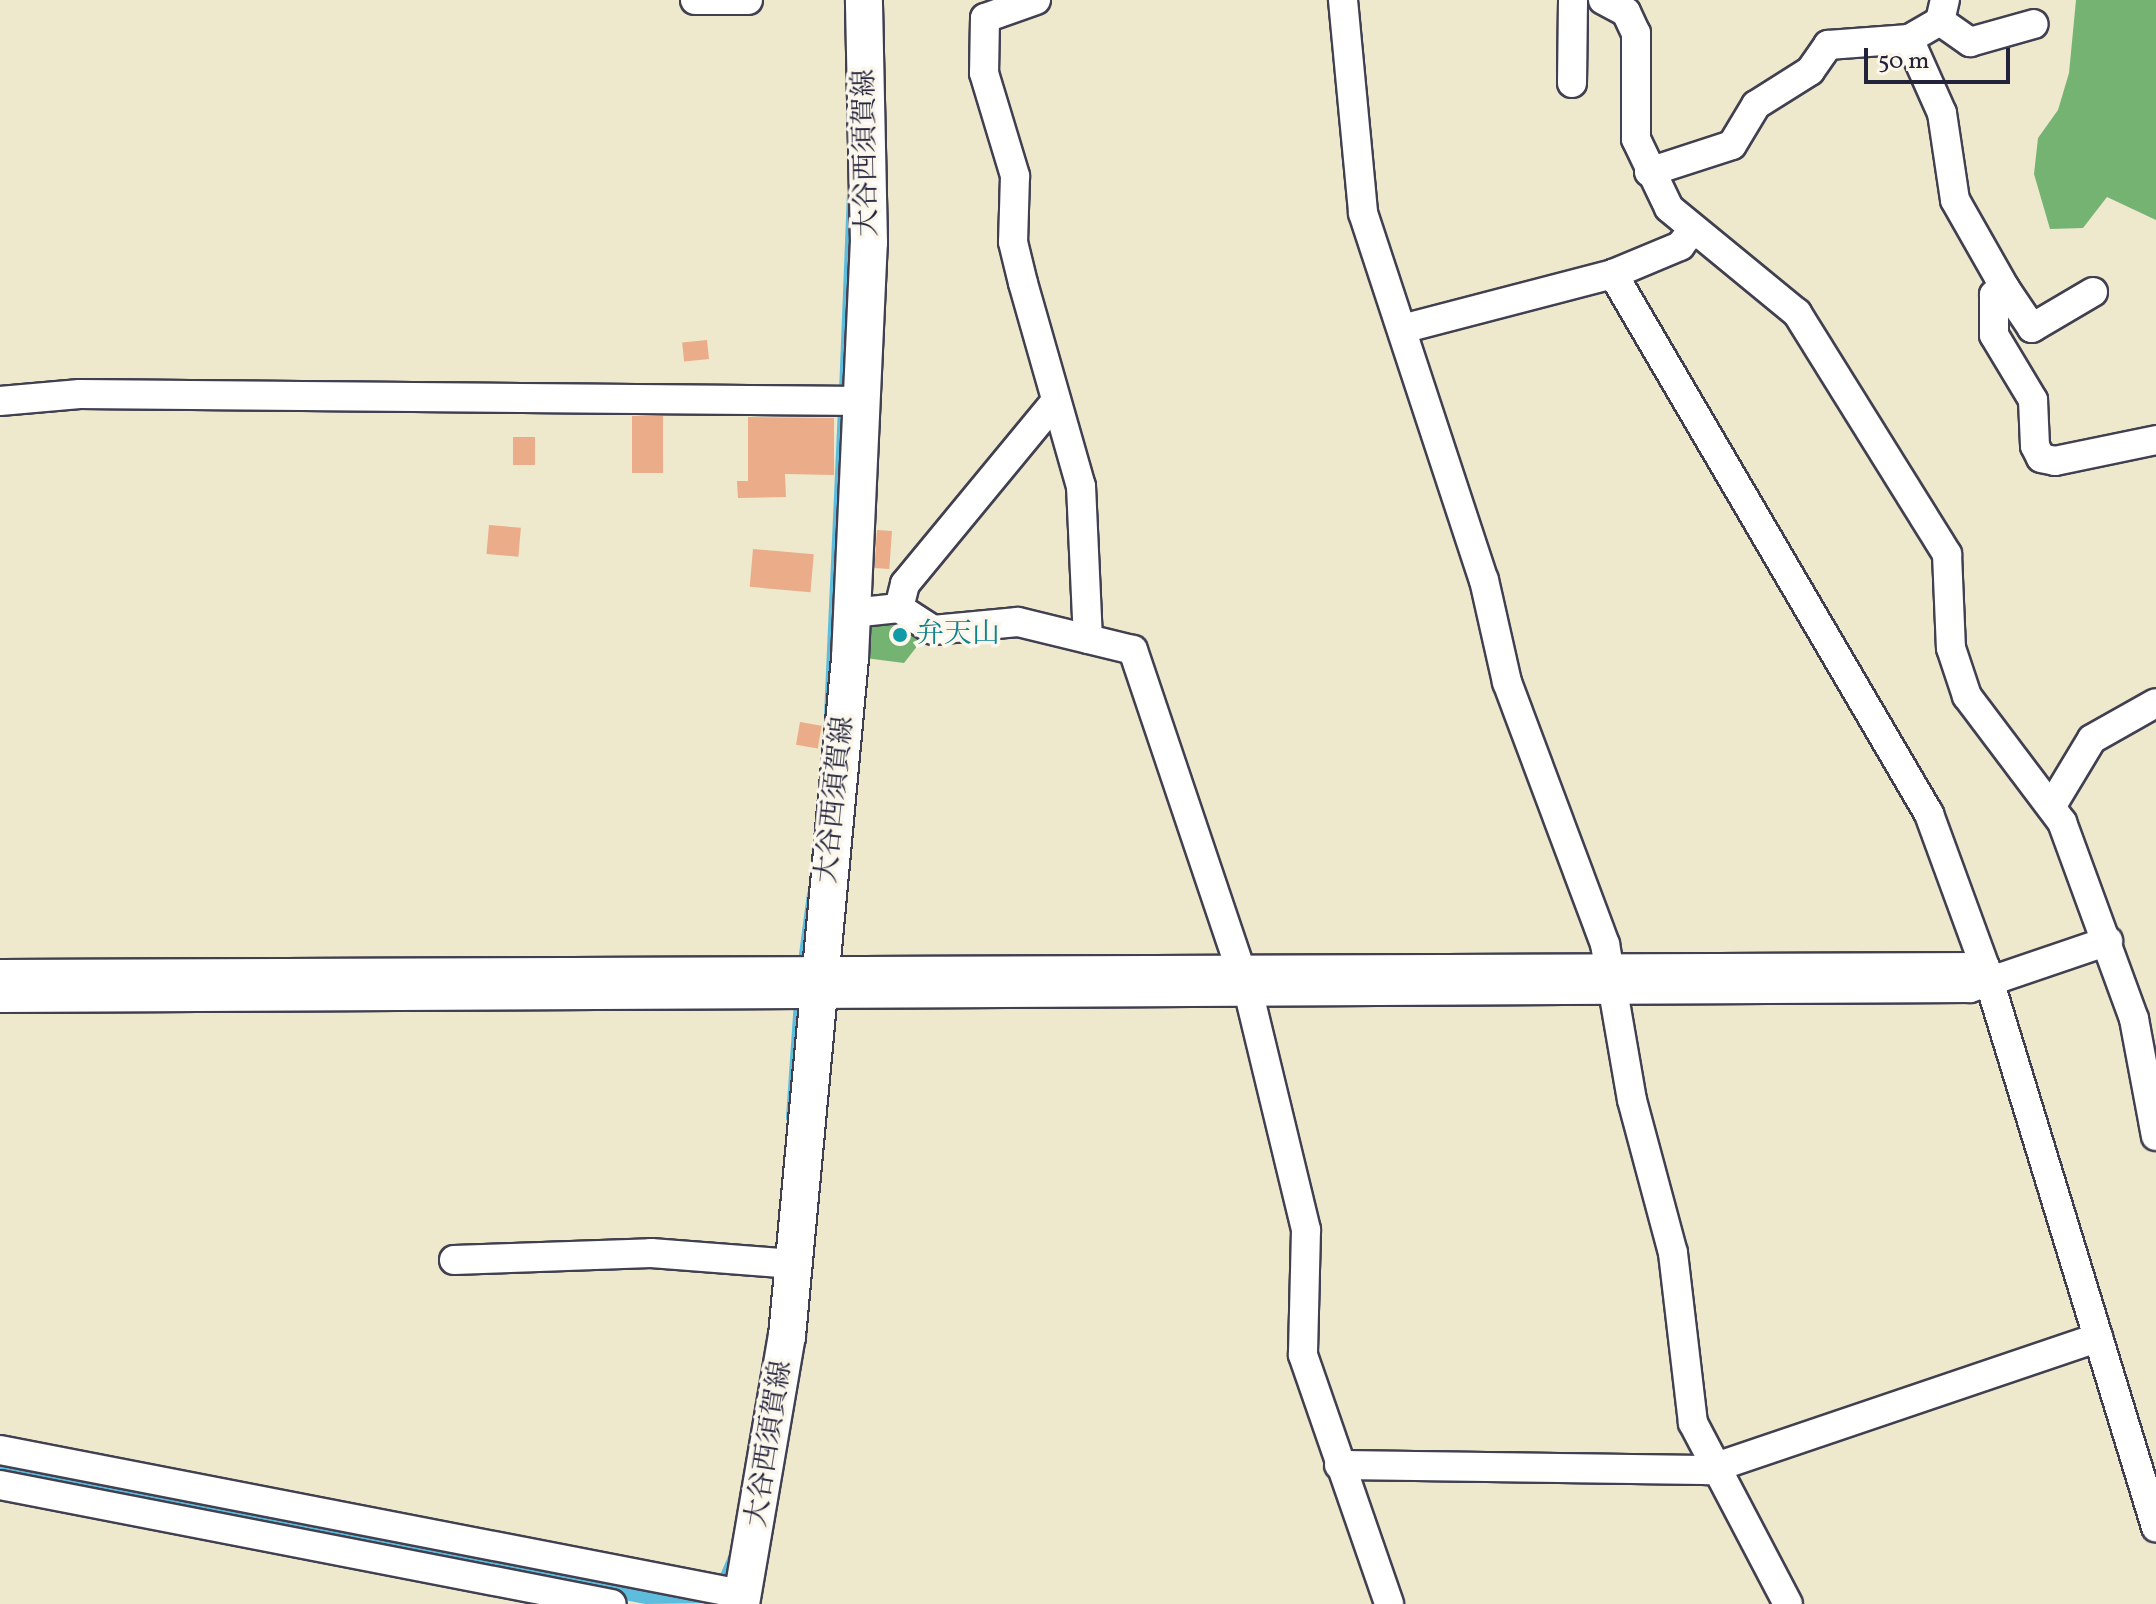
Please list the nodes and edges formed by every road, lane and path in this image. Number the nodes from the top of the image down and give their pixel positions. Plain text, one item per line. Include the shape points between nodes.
1 (695, 0) edge
2 (748, 0) edge
3 (864, 0) edge
4 (1036, 0) edge
5 (1343, 0) edge
6 (1573, 0) edge
7 (1603, 0) edge
8 (1942, 11) edge
9 (2034, 24) dead end
10 (1909, 39) junction
11 (1572, 83) dead end
12 (1649, 172) junction
13 (1691, 232) junction
14 (1613, 274) junction
15 (2005, 288) junction
16 (2093, 292) dead end
17 (1402, 329) junction
18 (0, 401) edge
19 (863, 401) junction
20 (1055, 402) junction
21 (2156, 440) edge
22 (899, 608) junction
23 (852, 613) junction
24 (1088, 639) junction
25 (2156, 703) edge
26 (2051, 807) junction
27 (2108, 941) junction
28 (0, 974) edge
29 (1988, 976) junction
30 (1614, 982) junction
31 (1246, 983) junction
32 (814, 987) junction
33 (0, 998) edge
34 (2156, 1136) edge
35 (454, 1260) dead end
36 (794, 1264) junction
37 (2098, 1338) junction
38 (0, 1450) edge
39 (1339, 1465) junction
40 (1716, 1469) junction
41 (0, 1485) edge
42 (2156, 1527) edge
43 (753, 1601) edge
44 (612, 1604) edge
45 (1389, 1604) edge
46 (1788, 1604) edge

1 - 2 street
3 - 19 main road, 大谷西須賀線 via 869,243
4 - 20 street via 985,18 984,73 1015,176 1013,242
5 - 17 street via 1363,213
6 - 11 street
7 - 12 street via 1626,12 1636,33 1632,108
8 - 9 street via 1970,42
8 - 10 street
10 - 12 street via 1886,46 1837,40 1810,71 1756,105 1732,145
10 - 15 street via 1942,113 1955,200
12 - 13 street
13 - 14 street via 1680,246
13 - 26 street via 1797,313 1947,554 1951,648 1967,696
14 - 17 street
14 - 29 street via 1929,814
15 - 16 street via 2032,328
15 - 21 street via 1989,311 2002,356 2033,400 2041,458
17 - 30 street via 1484,580 1507,682
18 - 19 street via 80,394
19 - 23 main road, 大谷西須賀線
20 - 22 street via 905,584
20 - 24 street via 1081,486
22 - 23 street
22 - 24 street via 933,630 1018,622
23 - 32 main road, 大谷西須賀線 via 838,809
24 - 31 street via 1133,650
25 - 26 street via 2092,739
26 - 27 street
27 - 29 street
27 - 34 street via 2134,1019
28 - 32 street
29 - 30 street
29 - 37 street
30 - 31 street
30 - 40 street via 1632,1100 1673,1253 1693,1423
31 - 32 street
31 - 39 street via 1306,1230 1303,1355
32 - 33 street
32 - 36 main road, 大谷西須賀線
35 - 36 street via 651,1253
36 - 43 main road, 大谷西須賀線
37 - 40 street
37 - 42 street
38 - 43 street
39 - 40 street
39 - 45 street
40 - 46 street
41 - 44 street

